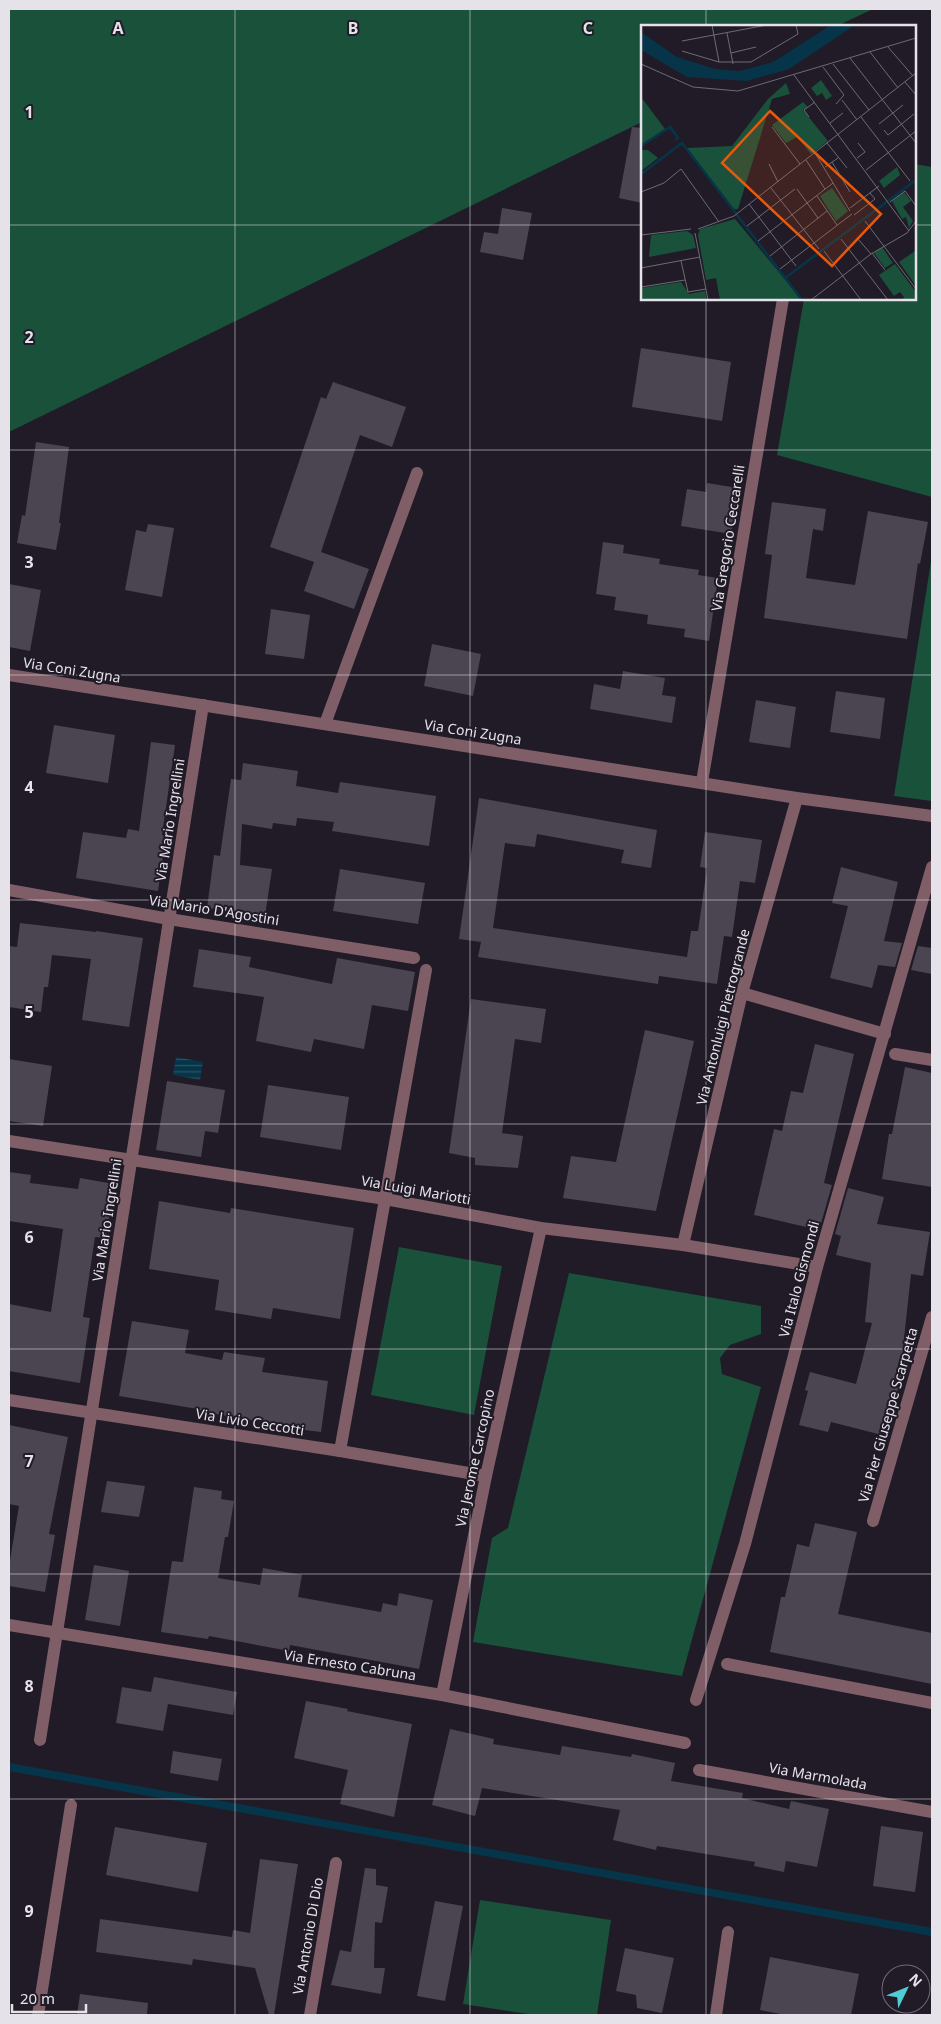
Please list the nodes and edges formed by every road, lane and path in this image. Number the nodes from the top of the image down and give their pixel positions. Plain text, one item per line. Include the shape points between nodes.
1 (783, 300) edge
2 (417, 473) dead end
3 (9, 675) edge
4 (203, 705) junction
5 (325, 724) junction
6 (702, 782) junction
7 (797, 798) junction
8 (932, 816) edge
9 (932, 866) edge
10 (9, 890) edge
11 (169, 919) junction
12 (414, 958) dead end
13 (426, 970) dead end
14 (742, 993) junction
15 (886, 1034) junction
16 (895, 1054) dead end
17 (932, 1060) edge
18 (9, 1141) edge
19 (131, 1160) junction
20 (385, 1199) junction
21 (541, 1228) junction
22 (683, 1245) junction
23 (817, 1268) junction
24 (932, 1317) edge
25 (9, 1400) edge
26 (92, 1414) junction
27 (340, 1451) junction
28 (486, 1476) junction
29 (873, 1520) dead end
30 (9, 1625) edge
31 (57, 1634) junction
32 (727, 1664) dead end
33 (442, 1696) junction
34 (696, 1700) dead end
35 (932, 1703) edge
36 (40, 1740) dead end
37 (685, 1743) dead end
38 (699, 1770) dead end
39 (71, 1805) dead end
40 (932, 1812) edge
41 (336, 1862) dead end
42 (728, 1932) dead end
43 (38, 2015) edge
44 (310, 2015) edge
45 (716, 2015) edge

1 - 6 street, Via Gregorio Ceccarelli
2 - 5 street
3 - 4 street, Via Coni Zugna
4 - 5 street, Via Coni Zugna
4 - 11 street, Via Mario Ingrellini
5 - 6 street, Via Coni Zugna
6 - 7 street, Via Coni Zugna
7 - 8 street, Via Coni Zugna
7 - 14 street, Via Antonluigi Pietrogrande
9 - 15 street, Via Italo Gismondi
10 - 11 street, Via Mario D'Agostini
11 - 12 street, Via Mario D'Agostini
11 - 19 street, Via Mario Ingrellini
13 - 20 street
14 - 15 street
14 - 22 street, Via Antonluigi Pietrogrande
15 - 23 street, Via Italo Gismondi
16 - 17 street
18 - 19 street, Via Luigi Mariotti
19 - 20 street, Via Luigi Mariotti
19 - 26 street, Via Mario Ingrellini
20 - 21 street, Via Luigi Mariotti
20 - 27 street
21 - 22 street, Via Luigi Mariotti
21 - 28 street, Via Jerome Carcopino
22 - 23 street, Via Luigi Mariotti
23 - 34 street, Via Italo Gismondi via 744,1544
24 - 29 street, Via Pier Giuseppe Scarpetta
25 - 26 street, Via Livio Ceccotti
26 - 27 street, Via Livio Ceccotti
26 - 31 street, Via Mario Ingrellini
27 - 28 street, Via Livio Ceccotti
28 - 33 street, Via Jerome Carcopino
30 - 31 street, Via Ernesto Cabruna
31 - 33 street, Via Ernesto Cabruna
31 - 36 street, Via Mario Ingrellini
32 - 35 street
33 - 37 street, Via Ernesto Cabruna
38 - 40 street, Via Marmolada
39 - 43 street
41 - 44 street, Via Antonio Di Dio
42 - 45 street

